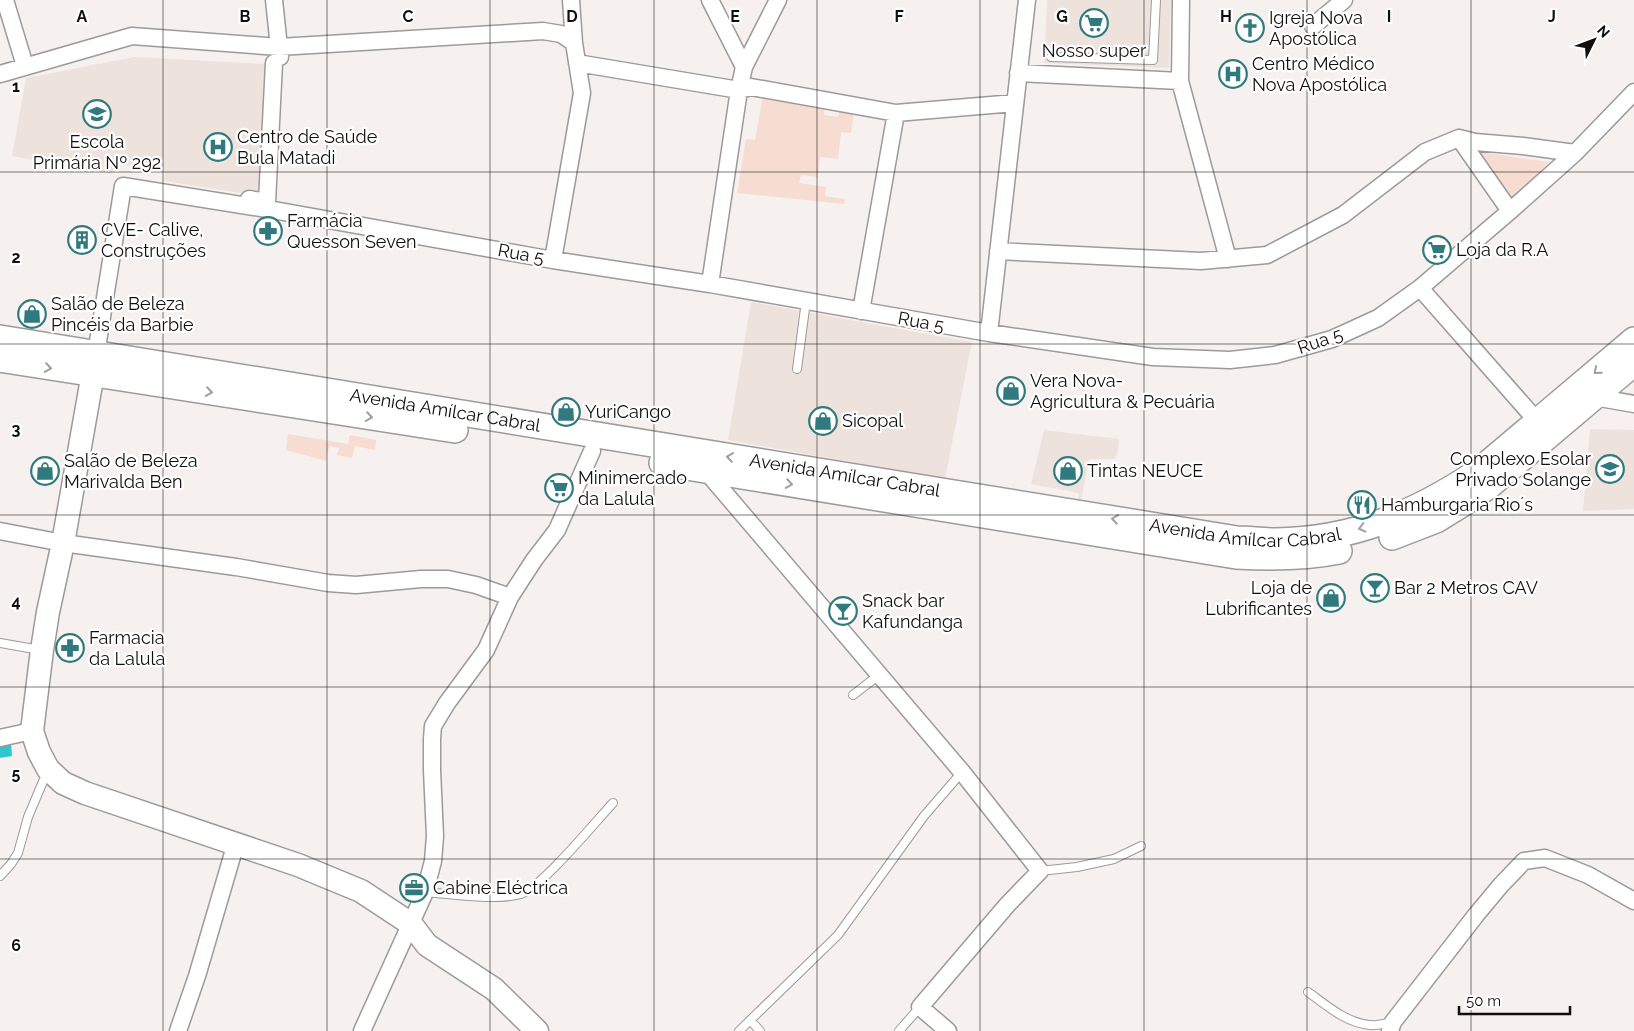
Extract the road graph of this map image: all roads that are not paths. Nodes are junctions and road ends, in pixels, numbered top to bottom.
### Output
1 (5, 0) edge
2 (274, 0) edge
3 (571, 0) edge
4 (710, 0) edge
5 (778, 0) edge
6 (1027, 0) edge
7 (1156, 0) edge
8 (1181, 0) edge
9 (1344, 0) edge
10 (1313, 26) dead end
11 (574, 43) junction
12 (279, 46) junction
13 (1051, 57) dead end
14 (274, 62) dead end
15 (577, 64) junction
16 (25, 66) junction
17 (744, 67) junction
18 (1018, 73) junction
19 (0, 74) edge
20 (1180, 81) junction
21 (738, 90) junction
22 (1634, 92) edge
23 (1014, 103) junction
24 (896, 113) junction
25 (1459, 138) junction
26 (1575, 153) junction
27 (127, 183) junction
28 (273, 210) junction
29 (1510, 211) junction
30 (998, 251) junction
31 (1228, 258) junction
32 (553, 260) junction
33 (710, 284) junction
34 (1420, 288) junction
35 (806, 301) junction
36 (861, 311) junction
37 (989, 333) junction
38 (0, 338) edge
39 (1634, 340) edge
40 (0, 360) edge
41 (1634, 363) edge
42 (95, 364) junction
43 (797, 369) dead end
44 (1594, 397) junction
45 (1634, 404) edge
46 (1537, 421) junction
47 (592, 451) junction
48 (706, 471) junction
49 (0, 531) edge
50 (63, 543) junction
51 (510, 597) junction
52 (0, 643) edge
53 (42, 650) junction
54 (880, 675) junction
55 (853, 695) dead end
56 (32, 731) junction
57 (0, 738) edge
58 (48, 769) junction
59 (962, 772) junction
60 (613, 803) dead end
61 (236, 843) junction
62 (1141, 846) dead end
63 (1040, 871) junction
64 (0, 876) edge
65 (425, 892) junction
66 (1628, 898) edge
67 (411, 924) junction
68 (1308, 992) dead end
69 (920, 1007) junction
70 (751, 1021) junction
71 (1392, 1026) edge
72 (178, 1031) edge
73 (362, 1031) edge
74 (537, 1031) edge
75 (739, 1031) edge
76 (760, 1031) edge
77 (899, 1031) edge
78 (948, 1031) edge

1 - 16 street
2 - 12 street
3 - 11 street
4 - 17 street
5 - 17 street
6 - 18 street
7 - 13 lane
8 - 20 street
9 - 10 street
11 - 12 street
11 - 15 street
12 - 16 street
12 - 28 street
14 - 27 street
15 - 21 street
15 - 32 street
16 - 19 street
17 - 21 street
18 - 20 street
18 - 23 street
20 - 31 street
21 - 24 street
21 - 33 street
22 - 26 street, Rua 5
23 - 24 street
23 - 30 street
24 - 36 street
25 - 26 street
25 - 29 street
25 - 31 street
26 - 29 street, Rua 5
27 - 28 street, Rua 5
27 - 42 street
28 - 32 street, Rua 5
29 - 34 street, Rua 5
30 - 31 street
30 - 37 street
32 - 33 street, Rua 5
33 - 35 street, Rua 5
34 - 37 street, Rua 5
34 - 46 street
35 - 36 street, Rua 5
35 - 43 lane
36 - 37 street, Rua 5
38 - 42 main road, Avenida Amílcar Cabral
39 -> 46 main road, Avenida Amílcar Cabral
40 -> 42 main road, Avenida Amílcar Cabral
41 - 44 main road, Avenida Amílcar Cabral
46 -> 42 main road, Avenida Amílcar Cabral
42 -> 47 main road, Avenida Amílcar Cabral
42 - 50 street
44 - 45 street
48 -> 44 main road, Avenida Amílcar Cabral
47 - 48 main road, Avenida Amílcar Cabral
47 - 51 street
48 - 54 street
49 - 50 street
50 - 51 street
50 - 53 street
51 - 65 street
52 - 53 lane
53 - 56 street
54 - 55 lane
54 - 59 street
56 - 57 street
56 - 58 street
58 - 61 street
58 - 64 lane
59 - 63 street
59 - 70 lane
60 - 65 lane
61 - 67 street
61 - 72 street
62 - 63 lane
63 - 69 street
65 - 67 street
66 - 71 street
67 - 73 street
67 - 74 street
68 - 71 lane
69 - 77 lane
69 - 78 street
70 - 75 lane
70 - 76 lane

